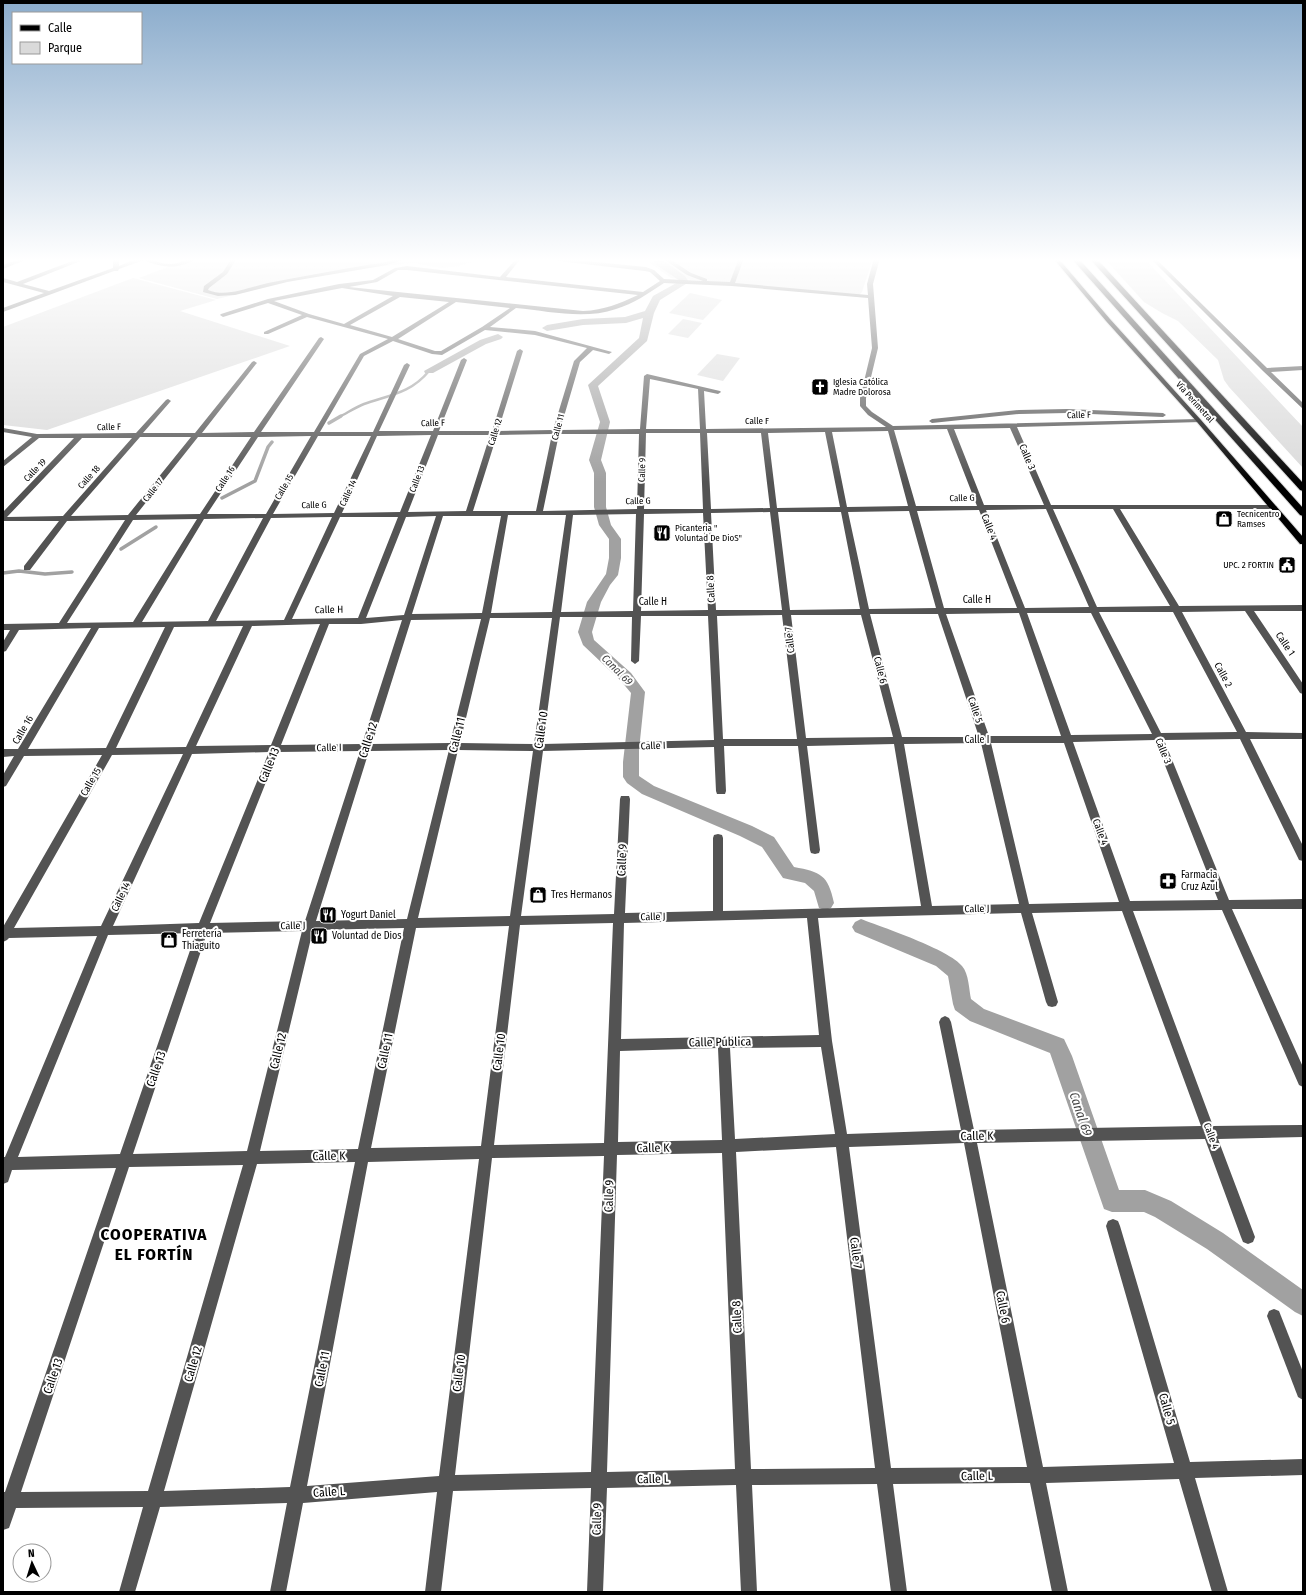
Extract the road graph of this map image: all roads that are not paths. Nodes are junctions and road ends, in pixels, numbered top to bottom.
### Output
1 (371, 332) edge
2 (404, 332) edge
3 (477, 332) edge
4 (529, 332) edge
5 (874, 332) edge
6 (1119, 332) edge
7 (1141, 332) edge
8 (1160, 332) edge
9 (1227, 332) edge
10 (321, 339) dead end
11 (393, 339) junction
12 (591, 348) junction
13 (520, 351) dead end
14 (609, 352) dead end
15 (464, 360) dead end
16 (254, 363) dead end
17 (407, 365) dead end
18 (1303, 368) edge
19 (1265, 370) junction
20 (701, 388) junction
21 (718, 392) dead end
22 (168, 401) dead end
23 (1303, 407) edge
24 (1193, 414) junction
25 (1199, 421) junction
26 (888, 425) junction
27 (1013, 426) junction
28 (950, 427) junction
29 (3, 430) edge
30 (644, 430) junction
31 (703, 430) junction
32 (764, 430) junction
33 (828, 430) junction
34 (556, 431) junction
35 (436, 432) junction
36 (495, 432) junction
37 (376, 433) junction
38 (256, 434) junction
39 (316, 434) junction
40 (196, 435) junction
41 (36, 436) junction
42 (80, 436) junction
43 (139, 436) junction
44 (3, 465) edge
45 (1303, 488) edge
46 (1048, 507) junction
47 (1273, 507) junction
48 (912, 508) junction
49 (982, 508) junction
50 (1116, 508) junction
51 (843, 509) junction
52 (774, 510) junction
53 (640, 511) junction
54 (707, 511) junction
55 (539, 512) junction
56 (570, 512) junction
57 (469, 513) junction
58 (505, 513) junction
59 (1303, 513) edge
60 (404, 514) junction
61 (440, 514) junction
62 (338, 515) junction
63 (202, 516) junction
64 (268, 516) junction
65 (131, 517) junction
66 (3, 518) edge
67 (64, 518) junction
68 (1303, 542) edge
69 (27, 568) dead end
70 (1303, 608) edge
71 (1176, 609) junction
72 (1248, 609) junction
73 (1094, 610) junction
74 (941, 611) junction
75 (1022, 611) junction
76 (786, 612) junction
77 (865, 612) junction
78 (712, 613) junction
79 (637, 614) junction
80 (556, 615) junction
81 (486, 616) junction
82 (407, 618) junction
83 (326, 621) junction
84 (361, 621) junction
85 (249, 622) junction
86 (287, 622) junction
87 (211, 623) junction
88 (136, 624) junction
89 (171, 624) junction
90 (62, 625) junction
91 (97, 625) junction
92 (3, 626) edge
93 (17, 626) junction
94 (3, 649) edge
95 (635, 661) dead end
96 (1303, 691) edge
97 (1244, 735) junction
98 (1303, 736) edge
99 (1158, 737) junction
100 (1067, 739) junction
101 (898, 740) junction
102 (985, 740) junction
103 (719, 742) junction
104 (802, 742) junction
105 (454, 746) junction
106 (366, 747) junction
107 (538, 748) junction
108 (275, 749) junction
109 (190, 750) junction
110 (109, 752) junction
111 (3, 753) edge
112 (22, 753) junction
113 (3, 783) edge
114 (721, 791) dead end
115 (625, 799) dead end
116 (718, 838) dead end
117 (814, 850) dead end
118 (1303, 856) edge
119 (1303, 904) edge
120 (1225, 905) junction
121 (1126, 906) junction
122 (1025, 908) junction
123 (927, 910) junction
124 (812, 914) junction
125 (718, 916) junction
126 (619, 918) junction
127 (515, 920) junction
128 (411, 923) junction
129 (309, 926) junction
130 (203, 928) junction
131 (105, 930) junction
132 (4, 934) edge
133 (1052, 1002) dead end
134 (945, 1022) dead end
135 (826, 1041) junction
136 (724, 1042) junction
137 (614, 1045) junction
138 (1303, 1081) edge
139 (1303, 1131) edge
140 (1209, 1133) junction
141 (969, 1136) junction
142 (842, 1140) junction
143 (729, 1146) junction
144 (611, 1149) junction
145 (486, 1152) junction
146 (364, 1155) junction
147 (252, 1158) junction
148 (125, 1161) junction
149 (6, 1164) edge
150 (3, 1177) edge
151 (1113, 1226) dead end
152 (1248, 1237) dead end
153 (1274, 1316) dead end
154 (1303, 1392) edge
155 (1303, 1467) edge
156 (1184, 1470) junction
157 (1037, 1475) junction
158 (744, 1477) junction
159 (884, 1477) junction
160 (599, 1480) junction
161 (446, 1484) junction
162 (297, 1495) junction
163 (7, 1500) edge
164 (154, 1500) junction
165 (3, 1522) edge
166 (127, 1592) edge
167 (278, 1592) edge
168 (433, 1592) edge
169 (595, 1592) edge
170 (749, 1592) edge
171 (899, 1592) edge
172 (1060, 1592) edge
173 (1220, 1592) edge

1 - 11 street
2 - 11 street
3 - 11 street
4 - 12 street
5 - 26 street
6 - 24 main road, Vía Perimetral
7 - 59 highway, Vía Perimetral
8 - 45 highway
9 - 19 street
10 - 38 street, Calle 16
11 - 39 street, Calle 15
12 - 14 street
12 - 34 street, Calle 11
13 - 36 street, Calle 12
15 - 35 street, Calle 13
16 - 40 street, Calle 17
17 - 37 street, Calle 14
18 - 19 street
19 - 23 street
20 - 21 street, Calle 9
20 - 30 street, Calle 9
20 - 31 street, Calle 8
22 - 43 street, Calle 18
24 - 25 main road, Vía Perimetral
24 - 26 street, Calle F
25 - 27 street, Calle F
25 - 47 main road, Vía Perimetral
26 - 28 street, Calle F
26 - 33 street, Calle F
26 - 48 street, Calle 5
27 - 28 street, Calle F
27 - 46 street, Calle 3
28 - 49 street, Calle 4
29 - 41 street, Calle F
30 - 31 street, Calle F
30 - 34 street, Calle F
30 - 53 street, Calle 9
31 - 32 street, Calle F
31 - 54 street, Calle 8
32 - 33 street, Calle F
32 - 52 street, Calle 7
33 - 51 street, Calle 6
34 - 36 street, Calle F
34 - 55 street, Calle 11
35 - 36 street, Calle F
35 - 37 street, Calle F
35 - 60 street, Calle 13
36 - 57 street, Calle 12
37 - 39 street, Calle F
37 - 62 street, Calle 14
38 - 39 street, Calle F
38 - 40 street, Calle F
38 - 63 street, Calle 16
39 - 64 street, Calle 15
40 - 43 street, Calle F
40 - 65 street, Calle 17
41 - 42 street, Calle F
41 - 44 street
42 - 43 street, Calle F
42 - 66 street, Calle 19
43 - 67 street, Calle 18
46 - 49 street, Calle G
46 - 50 street, Calle G
46 - 73 street, Calle 3
47 - 50 street, Calle G
47 - 68 main road, Vía Perimetral
48 - 49 street, Calle G
48 - 51 street, Calle G
48 - 74 street, Calle 5
49 - 75 street, Calle 4
50 - 71 street, Calle 2
51 - 52 street, Calle G
51 - 77 street, Calle 6
52 - 54 street, Calle G
52 - 76 street, Calle 7
53 - 54 street, Calle G
53 - 56 street, Calle G
53 - 79 street, Calle 9
54 - 78 street, Calle 8
55 - 56 street, Calle G
55 - 58 street, Calle G
56 - 80 street, Calle 10
57 - 58 street, Calle G
57 - 61 street, Calle G
58 - 81 street, Calle 11
60 - 61 street, Calle G
60 - 62 street, Calle G
60 - 84 street, Calle 13
61 - 82 street, Calle 12
62 - 64 street, Calle G
62 - 86 street, Calle 14
63 - 64 street, Calle G
63 - 65 street, Calle G
63 - 88 street, Calle 16
64 - 87 street, Calle 15
65 - 67 street, Calle G
65 - 90 street, Calle 17
66 - 67 street, Calle G
67 - 69 street, Calle 18
70 - 72 street, Calle H
71 - 72 street, Calle H
71 - 73 street, Calle H
71 - 97 street, Calle 2
72 - 96 street, Calle 1
73 - 75 street, Calle H
73 - 99 street, Calle 3
74 - 75 street, Calle H
74 - 77 street, Calle H
74 - 102 street, Calle 5
75 - 100 street, Calle 4
76 - 77 street, Calle H
76 - 78 street, Calle H
76 - 104 street, Calle 7
77 - 101 street, Calle 6
78 - 79 street, Calle H
78 - 103 street, Calle 8
79 - 80 street, Calle H
79 - 95 street, Calle 9
80 - 81 street, Calle H
80 - 107 street, Calle 10
81 - 82 street, Calle H
81 - 105 street, Calle 11
82 - 84 street, Calle H
82 - 106 street, Calle 12
83 - 84 street, Calle H
83 - 86 street, Calle H
83 - 108 street, Calle 13
85 - 86 street, Calle H
85 - 87 street, Calle H
85 - 109 street, Calle 14
87 - 89 street, Calle H
88 - 89 street, Calle H
88 - 91 street, Calle H
89 - 110 street, Calle 15
90 - 91 street, Calle H
90 - 93 street, Calle H
91 - 112 street, Calle 16
92 - 93 street, Calle H
93 - 94 street
97 - 98 street, Calle I
97 - 99 street, Calle I
97 - 118 street, Calle 2
99 - 100 street, Calle I
99 - 120 street, Calle 3
100 - 102 street, Calle I
100 - 121 street, Calle 4
101 - 102 street, Calle I
101 - 104 street, Calle I
101 - 123 street, Calle 6
102 - 122 street, Calle 5
103 - 104 street, Calle I
103 - 107 street, Calle I
103 - 114 street, Calle 8
104 - 117 street, Calle 7
105 - 106 street, Calle I
105 - 107 street, Calle I
105 - 128 street, Calle 11
106 - 108 street, Calle I
106 - 129 street, Calle 12
107 - 127 street, Calle 10
108 - 109 street, Calle I
108 - 130 street, Calle 13
109 - 110 street, Calle I
109 - 131 street, Calle 14
110 - 112 street, Calle I
110 - 132 street, Calle 15
111 - 112 street, Calle I
112 - 113 street, Calle 16
115 - 126 street, Calle 9
116 - 125 street
119 - 120 street, Calle J
120 - 121 street, Calle J
120 - 138 street, Calle 3
121 - 122 street, Calle J
121 - 140 street, Calle 4
122 - 123 street, Calle J
122 - 133 street, Calle 5
123 - 124 street, Calle J
124 - 125 street, Calle J
124 - 135 street, Calle 7
125 - 126 street, Calle J
126 - 127 street, Calle J
126 - 137 street, Calle 9
127 - 128 street, Calle J
127 - 145 street, Calle 10
128 - 129 street, Calle J
128 - 146 street, Calle 11
129 - 130 street, Calle J
129 - 147 street, Calle 12
130 - 131 street, Calle J
130 - 148 street, Calle 13
131 - 132 street, Calle J
131 - 149 street, Calle 14
134 - 141 street, Calle 6
135 - 136 street, Calle Pública
135 - 142 street, Calle 7
136 - 137 street, Calle Pública
136 - 143 street, Calle 8
137 - 144 street, Calle 9
139 - 140 street, Calle K
140 - 141 street, Calle K
140 - 152 street, Calle 4
141 - 142 street, Calle K
141 - 157 street, Calle 6
142 - 143 street, Calle K
142 - 159 street, Calle 7
143 - 144 street, Calle K
143 - 158 street, Calle 8
144 - 145 street, Calle K
144 - 160 street, Calle 9
145 - 146 street, Calle K
145 - 161 street, Calle 10
146 - 147 street, Calle K
146 - 162 street, Calle 11
147 - 148 street, Calle K
147 - 164 street, Calle 12
148 - 149 street, Calle K
148 - 163 street, Calle 13
149 - 150 street, Calle 14
151 - 156 street, Calle 5
153 - 154 street
155 - 156 street, Calle L
156 - 157 street, Calle L
156 - 173 street, Calle 5
157 - 159 street, Calle L
157 - 172 street, Calle 6
158 - 159 street, Calle L
158 - 160 street, Calle L
158 - 170 street, Calle 8
159 - 171 street, Calle 7
160 - 161 street, Calle L
160 - 169 street, Calle 9
161 - 162 street, Calle L
161 - 168 street, Calle 10
162 - 164 street, Calle L
162 - 167 street, Calle 11
163 - 164 street, Calle L
163 - 165 street, Calle 13
164 - 166 street, Calle 12

